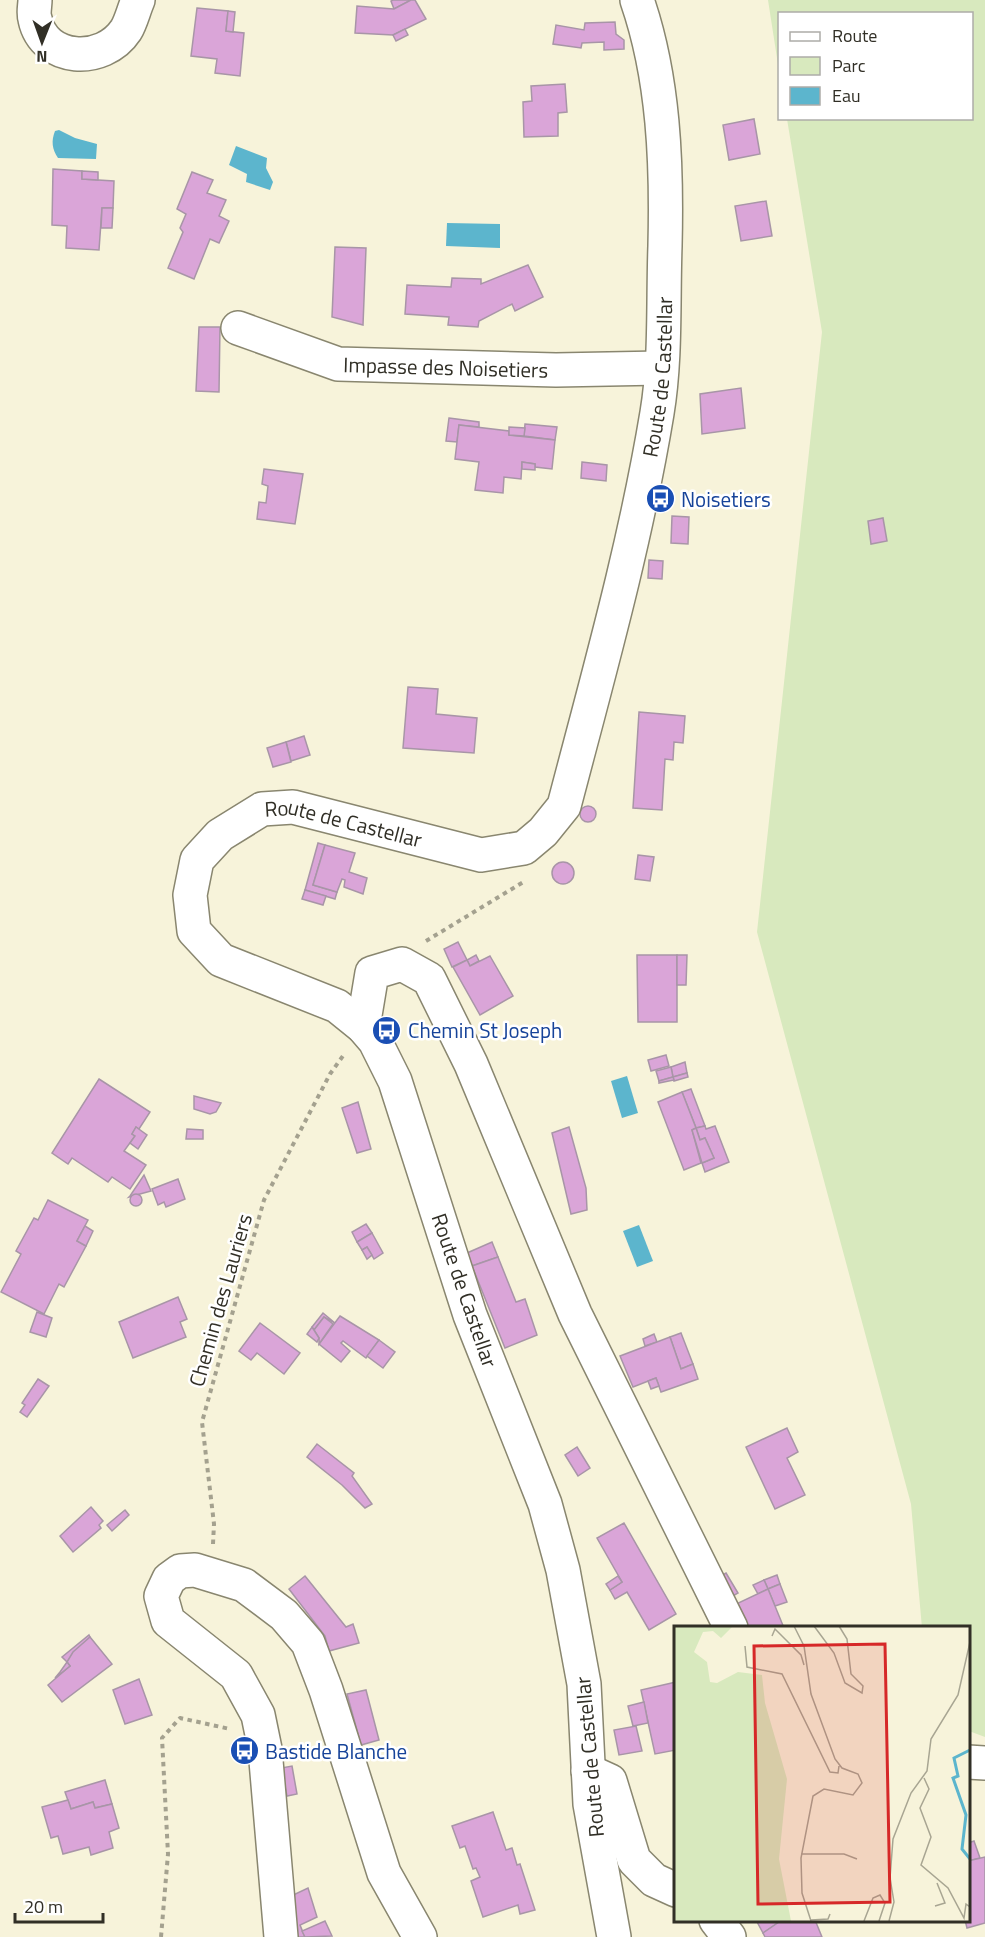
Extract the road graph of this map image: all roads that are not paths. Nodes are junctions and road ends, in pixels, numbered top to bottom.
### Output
1 (35, 0) edge
2 (138, 0) edge
3 (637, 0) edge
4 (238, 328) dead end
5 (661, 368) junction
6 (363, 1027) junction
7 (730, 1626) edge
8 (970, 1762) edge
9 (985, 1763) edge
10 (588, 1771) junction
11 (674, 1889) edge
12 (718, 1922) edge
13 (281, 1937) edge
14 (420, 1937) edge
15 (614, 1937) edge
16 (729, 1937) edge

1 - 2 street
3 - 5 street, Route de Castellar
4 - 5 street, Impasse des Noisetiers
5 - 6 street, Route de Castellar
6 - 7 street
6 - 10 street, Route de Castellar
8 - 9 street
10 - 11 street
10 - 15 street, Route de Castellar
12 - 16 street
13 - 14 street

